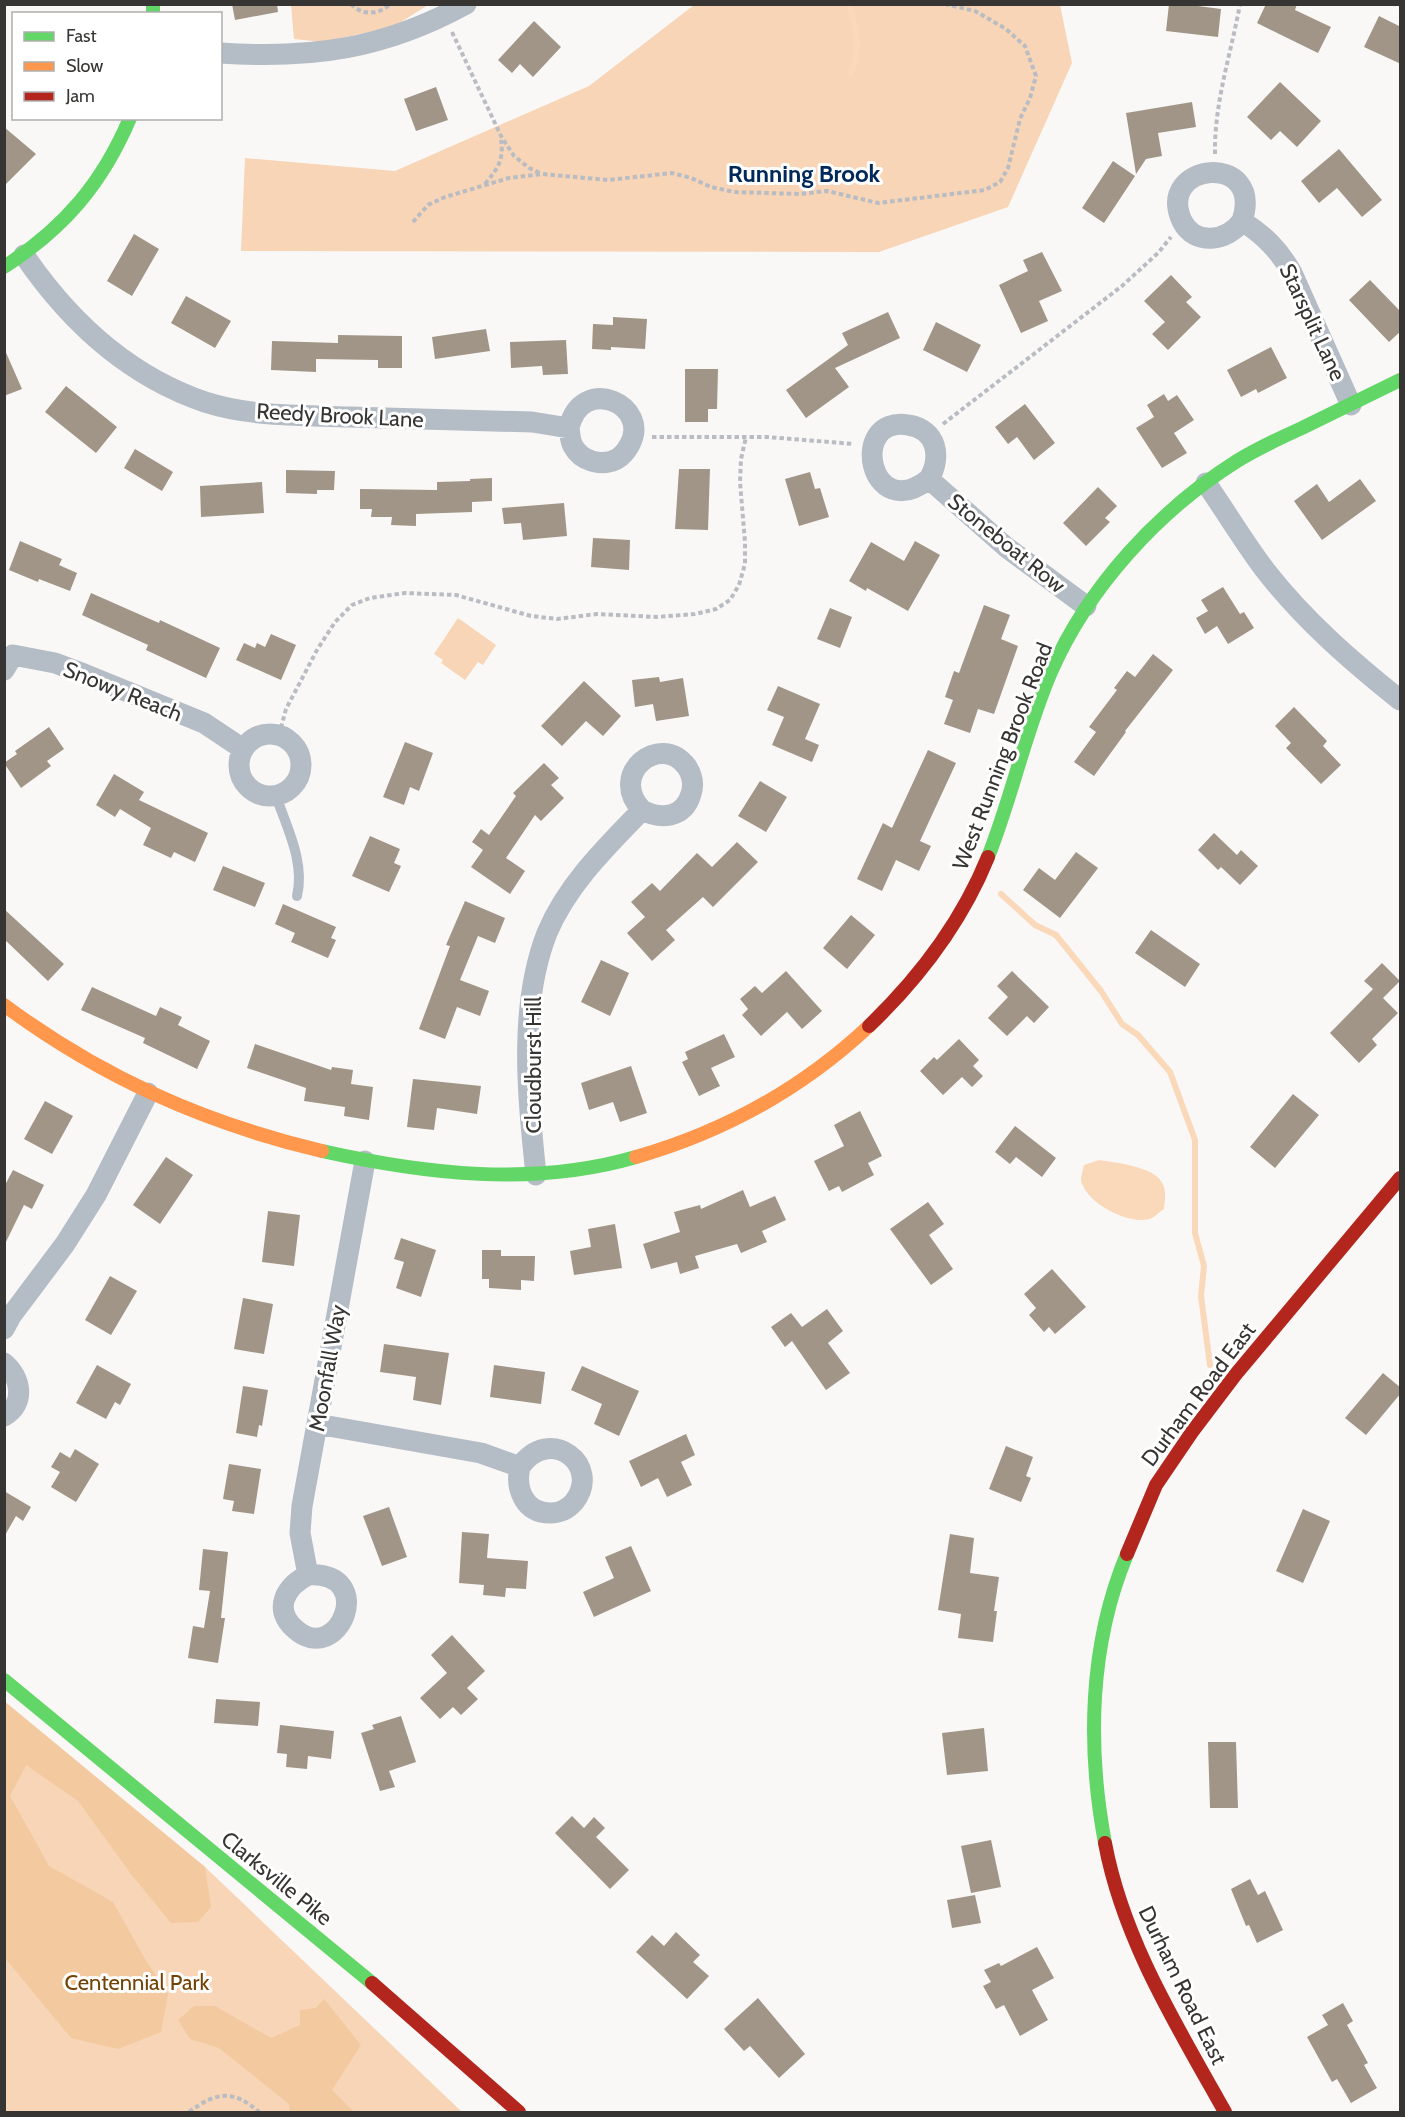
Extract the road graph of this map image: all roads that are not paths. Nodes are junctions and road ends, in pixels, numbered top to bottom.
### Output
1 (466, 4) edge
2 (222, 53) edge
3 (129, 120) edge
4 (1242, 221) junction
5 (24, 255) junction
6 (4, 267) edge
7 (1401, 380) edge
8 (1351, 405) junction
9 (569, 428) junction
10 (929, 479) junction
11 (1206, 483) junction
12 (1086, 606) junction
13 (4, 670) edge
14 (1401, 700) edge
15 (243, 748) junction
16 (276, 796) junction
17 (642, 810) dead end
18 (297, 896) dead end
19 (4, 1005) edge
20 (148, 1093) junction
21 (365, 1161) junction
22 (536, 1175) junction
23 (1401, 1178) edge
24 (4, 1329) edge
25 (4, 1363) edge
26 (4, 1416) edge
27 (317, 1424) junction
28 (520, 1467) dead end
29 (308, 1575) dead end
30 (4, 1680) edge
31 (519, 2112) edge
32 (1225, 2112) edge

1 - 2 street
3 - 5 street
4 - 4 street
4 - 8 street, Starsplit Lane
5 - 6 street
5 - 9 street, Reedy Brook Lane
7 - 8 street, West Running Brook Road
8 - 11 street, West Running Brook Road
9 - 9 street
10 - 10 street, Stoneboat Row
10 - 12 street, Stoneboat Row
11 - 12 street, West Running Brook Road
11 - 14 street
12 - 22 street, West Running Brook Road
13 - 15 street, Snowy Reach
15 - 16 street
15 - 16 street
16 - 18 lane
17 - 22 street, Cloudburst Hill
19 - 20 street, West Running Brook Road
20 - 21 street, West Running Brook Road
20 - 24 street
21 - 22 street, West Running Brook Road
21 - 27 street, Moonfall Way
23 - 32 street, Durham Road East
25 - 26 street
27 - 28 street
27 - 29 street, Moonfall Way
30 - 31 street, Clarksville Pike

